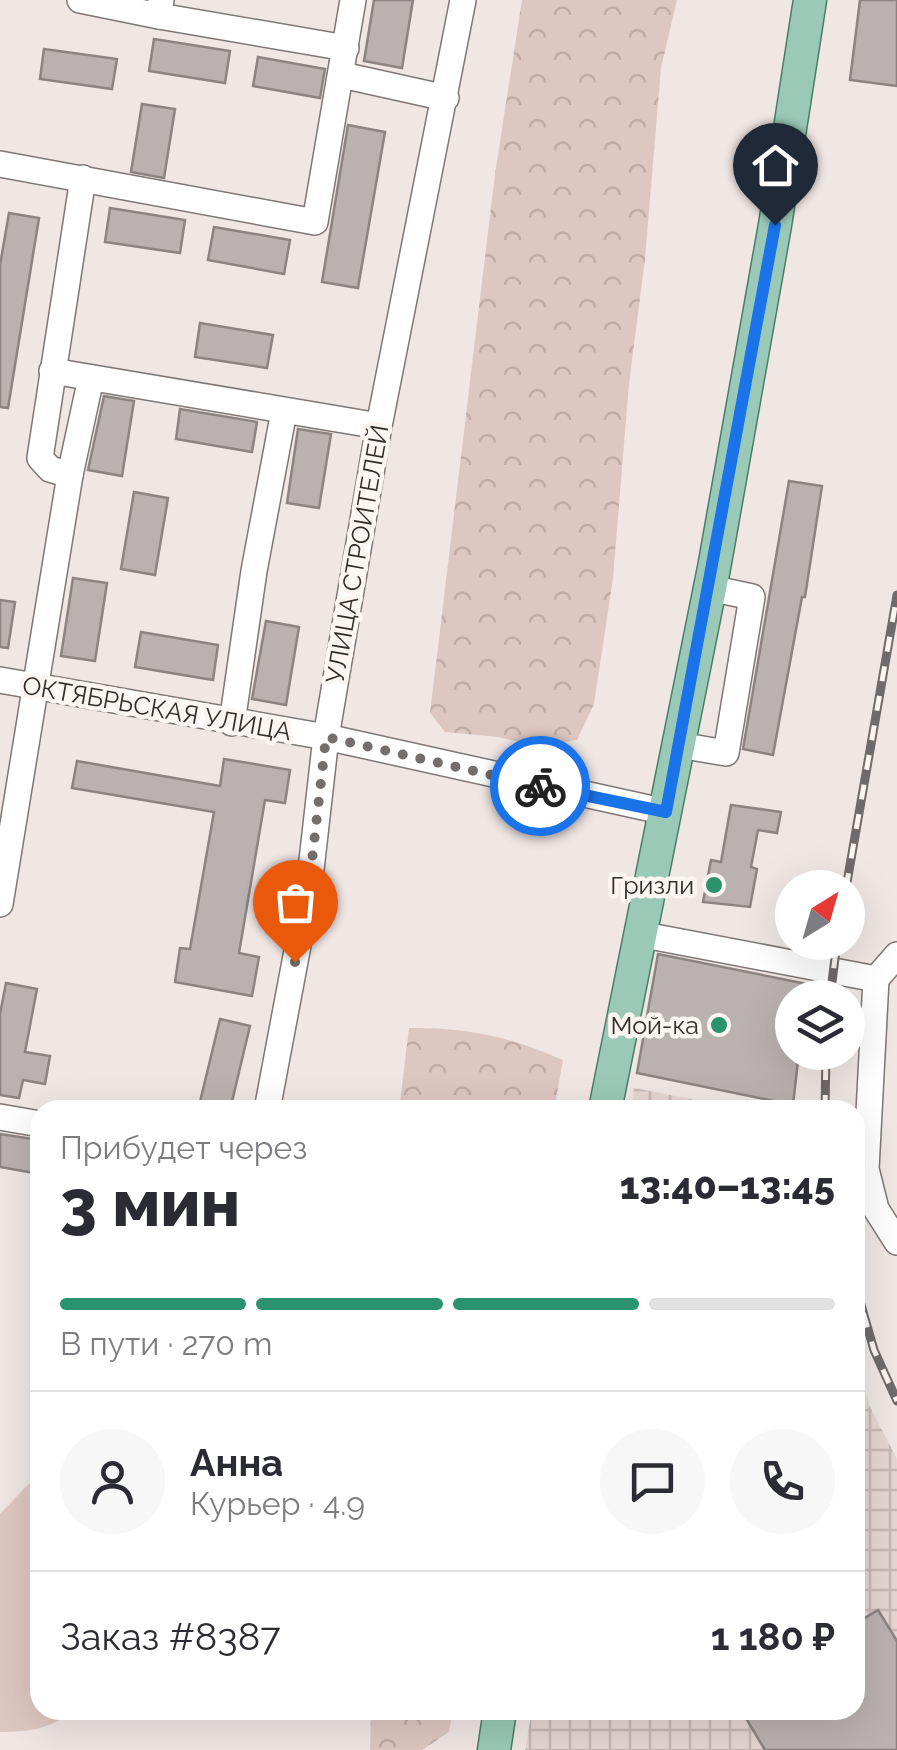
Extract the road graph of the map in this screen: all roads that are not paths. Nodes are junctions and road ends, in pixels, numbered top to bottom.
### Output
1 (80, 0) edge
2 (353, 0) edge
3 (462, 0) edge
4 (810, 0) edge
5 (160, 8) edge
6 (346, 48) junction
7 (342, 75) junction
8 (446, 98) junction
9 (0, 164) edge
10 (83, 178) junction
11 (52, 371) junction
12 (91, 378) junction
13 (284, 411) junction
14 (379, 426) junction
15 (70, 474) junction
16 (710, 588) junction
17 (0, 680) edge
18 (34, 686) junction
19 (232, 723) junction
20 (326, 737) junction
21 (680, 745) junction
22 (666, 812) junction
23 (0, 904) edge
24 (639, 934) junction
25 (897, 954) edge
26 (887, 981) edge
27 (269, 1100) edge
28 (607, 1100) edge
29 (0, 1117) edge
30 (30, 1122) edge
31 (897, 1242) edge
32 (498, 1720) edge
33 (494, 1750) edge

1 - 5 street
2 - 6 street
3 - 8 street, УЛИЦА СТРОИТЕЛЕЙ
4 - 16 main road
5 - 6 street
6 - 7 street
7 - 8 street
7 - 10 street
8 - 14 street, УЛИЦА СТРОИТЕЛЕЙ
9 - 10 street
10 - 11 street
11 - 12 street
11 - 15 street
12 - 13 street
12 - 15 street
13 - 14 street
13 - 19 street
14 - 20 street, УЛИЦА СТРОИТЕЛЕЙ
15 - 18 street
16 - 21 main road
16 - 21 street
17 - 18 street, ОКТЯБРЬСКАЯ УЛИЦА
18 - 19 street, ОКТЯБРЬСКАЯ УЛИЦА
18 - 23 street
19 - 20 street, ОКТЯБРЬСКАЯ УЛИЦА
20 - 22 street, ОКТЯБРЬСКАЯ УЛИЦА
20 - 27 street, УЛИЦА СТРОИТЕЛЕЙ
21 - 22 main road
22 - 24 main road
24 - 26 street
24 - 28 main road
25 - 26 street
26 - 31 street
29 - 30 street
32 - 33 main road

